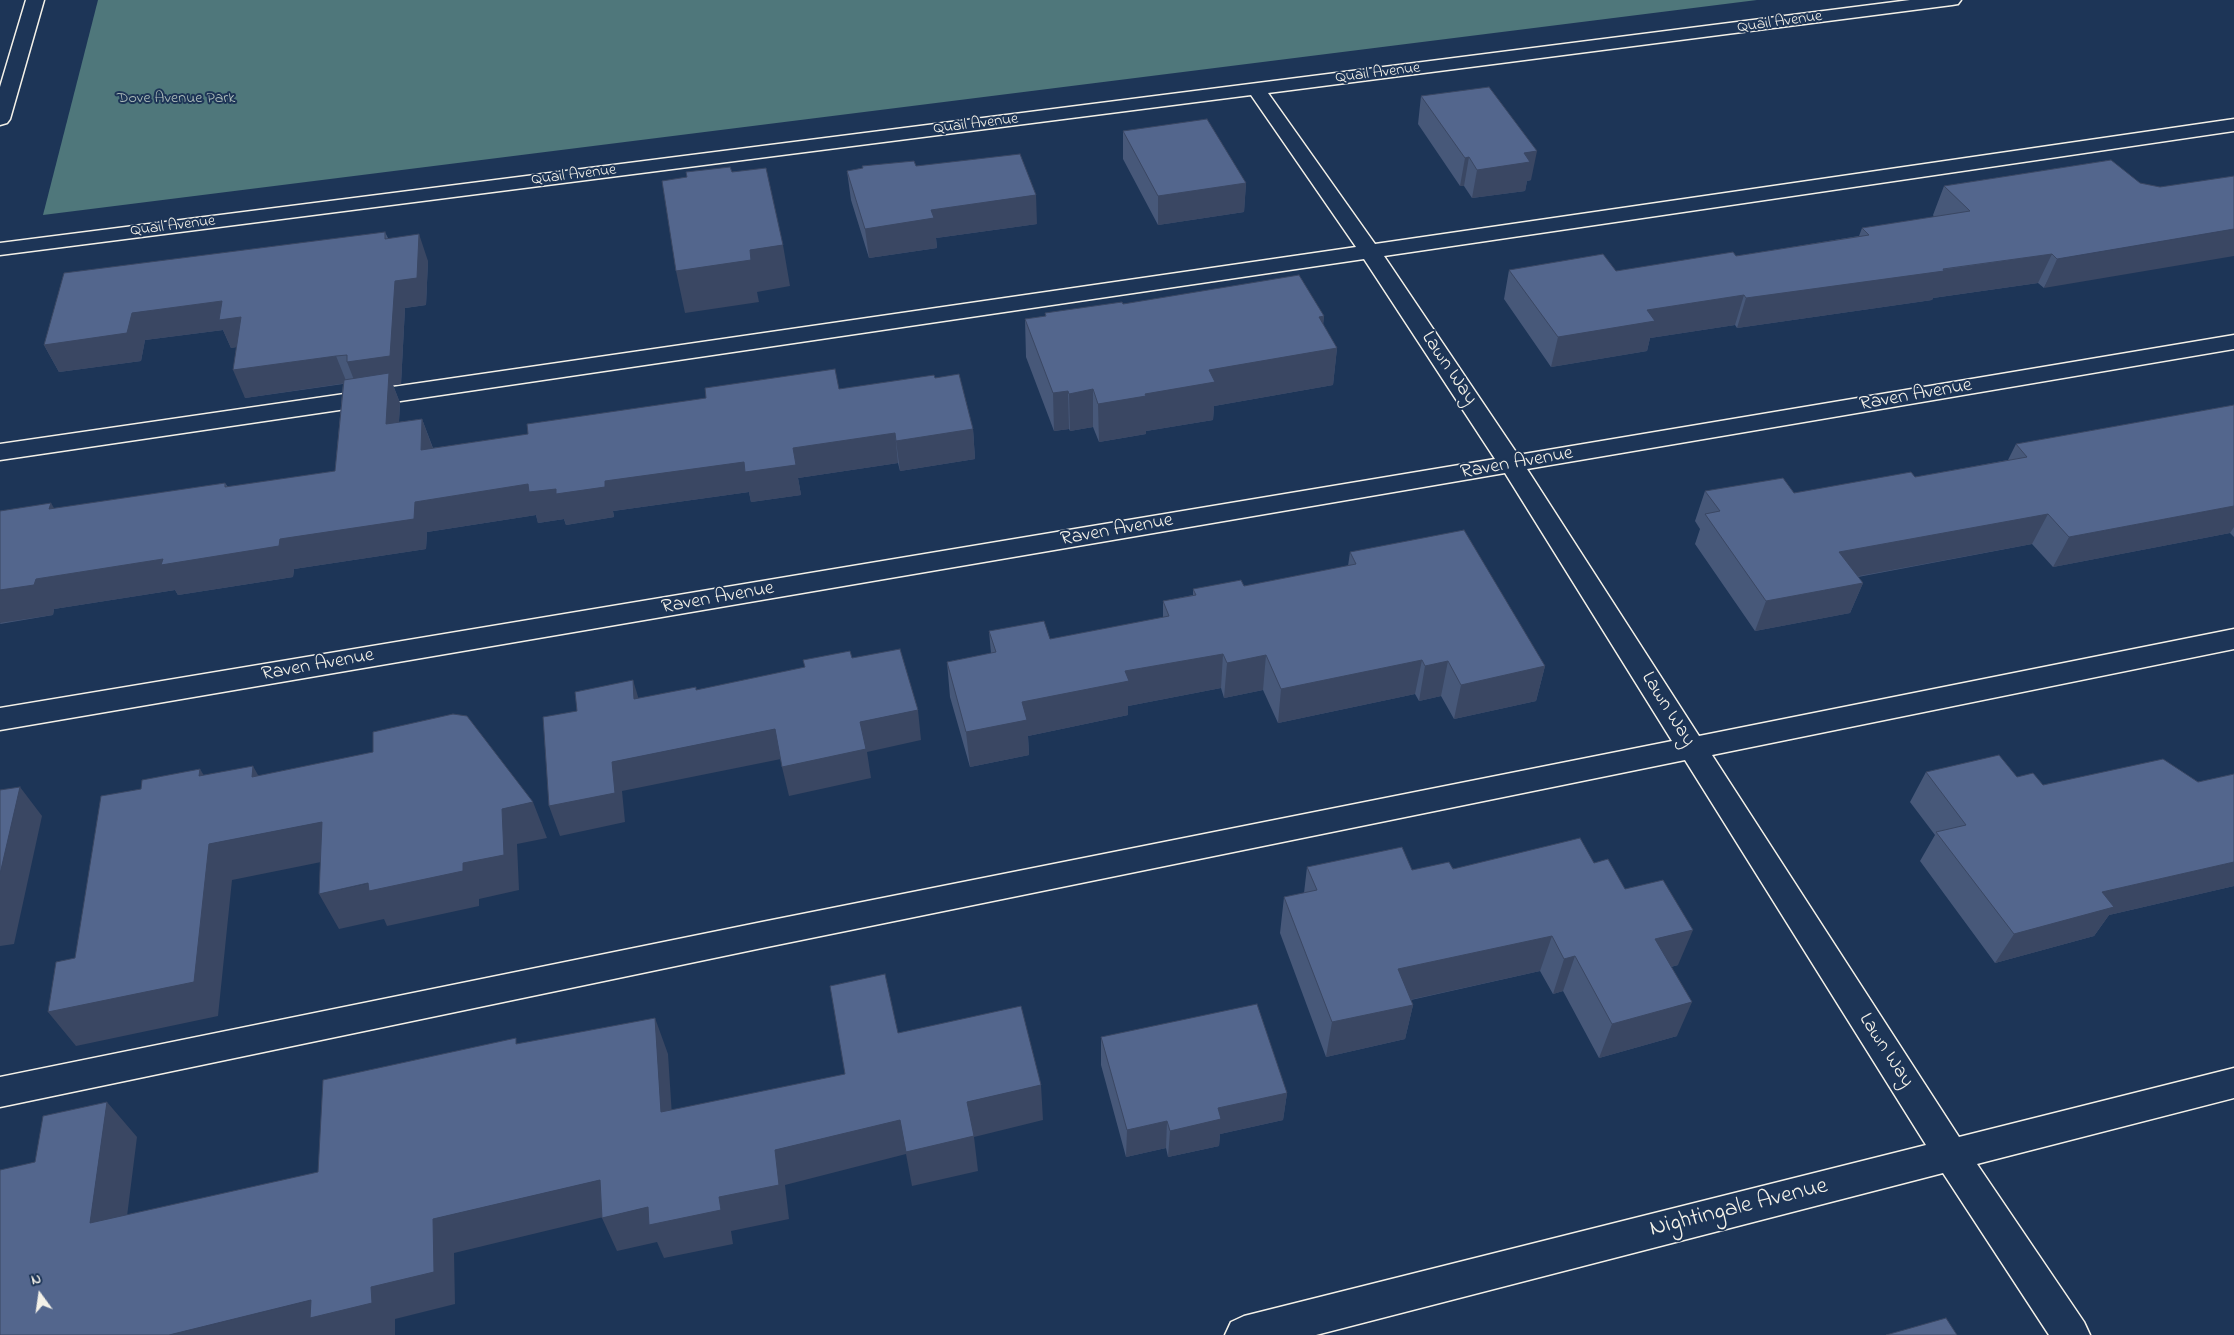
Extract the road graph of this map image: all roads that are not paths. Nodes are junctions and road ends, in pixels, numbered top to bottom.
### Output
1 (35, 0) edge
2 (1952, 0) edge
3 (1256, 89) junction
4 (0, 118) edge
5 (2234, 125) edge
6 (0, 249) edge
7 (1371, 253) junction
8 (2234, 342) edge
9 (0, 452) edge
10 (1512, 465) junction
11 (2234, 640) edge
12 (0, 719) edge
13 (1692, 748) junction
14 (2234, 1084) edge
15 (0, 1092) edge
16 (1951, 1155) junction
17 (1244, 1335) edge
18 (2071, 1335) edge

1 - 4 street
2 - 3 street, Quail Avenue
3 - 6 street, Quail Avenue
3 - 7 street, Lawn Way
5 - 7 street
7 - 9 street
7 - 10 street, Lawn Way
8 - 10 street, Raven Avenue
10 - 12 street, Raven Avenue
10 - 13 street, Lawn Way
11 - 13 street
13 - 15 street
13 - 16 street, Lawn Way
14 - 16 street, Nightingale Avenue
16 - 17 street, Nightingale Avenue
16 - 18 street, Lawn Way

